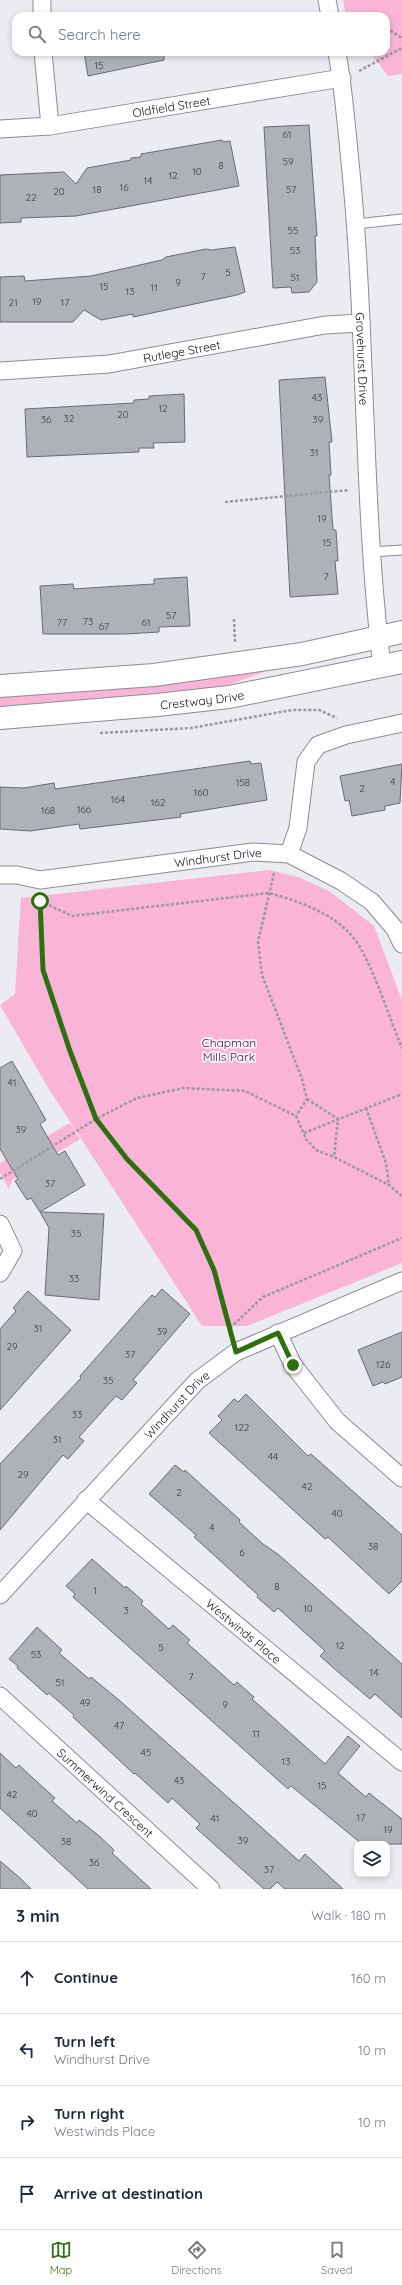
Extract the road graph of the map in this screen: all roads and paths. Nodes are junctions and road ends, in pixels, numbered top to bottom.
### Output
1 (42, 0) edge
2 (327, 0) edge
3 (42, 12) edge
4 (329, 12) edge
5 (390, 30) edge
6 (402, 38) edge
7 (402, 48) edge
8 (390, 55) edge
9 (42, 56) edge
10 (338, 56) edge
11 (389, 56) edge
12 (342, 78) junction
13 (50, 126) junction
14 (0, 129) edge
15 (402, 219) edge
16 (356, 224) junction
17 (361, 323) junction
18 (0, 371) edge
19 (368, 488) junction
20 (226, 502) dead end
21 (402, 550) edge
22 (370, 552) junction
23 (234, 619) dead end
24 (402, 632) edge
25 (378, 638) junction
26 (235, 642) dead end
27 (392, 664) edge
28 (0, 686) edge
29 (0, 718) edge
30 (402, 723) edge
31 (282, 853) junction
32 (0, 875) edge
33 (40, 880) junction
34 (269, 893) junction
35 (40, 901) junction
36 (402, 944) edge
37 (402, 1048) edge
38 (402, 1094) edge
39 (307, 1099) junction
40 (366, 1108) junction
41 (296, 1116) junction
42 (96, 1119) junction
43 (338, 1119) junction
44 (304, 1133) junction
45 (334, 1157) junction
46 (0, 1179) edge
47 (389, 1185) junction
48 (402, 1196) edge
49 (0, 1224) edge
50 (402, 1238) edge
51 (0, 1273) edge
52 (402, 1280) edge
53 (230, 1329) junction
54 (278, 1333) junction
55 (236, 1352) junction
56 (402, 1478) edge
57 (86, 1500) junction
58 (0, 1595) edge
59 (0, 1696) edge
60 (402, 1762) edge
61 (210, 1889) edge

1 - 3 street
2 - 4 street
5 - 6 path
7 - 8 path
9 - 13 street
10 - 12 street, Grovehurst Drive
11 - 12 path
12 - 13 street, Oldfield Street
12 - 16 street, Grovehurst Drive
13 - 14 street, Oldfield Street
15 - 16 lane
16 - 17 street, Grovehurst Drive
17 - 18 street, Rutlege Street
17 - 19 street, Grovehurst Drive
19 - 20 path
19 - 22 street, Grovehurst Drive
21 - 22 lane
22 - 25 street, Grovehurst Drive
23 - 26 path
24 - 25 street
25 - 27 street, Grovehurst Drive
25 - 28 street
27 - 29 street, Crestway Drive
30 - 31 street
31 - 33 street, Windhurst Drive
31 - 34 path
31 - 36 street, Windhurst Drive
32 - 33 street, Windhurst Drive
33 - 35 path
34 - 35 path
34 - 37 path
34 - 39 path
35 - 42 path
38 - 40 path
39 - 41 path
39 - 43 path
40 - 43 path
40 - 47 path
41 - 42 path
41 - 44 path
42 - 46 path
42 - 53 path
43 - 44 path
43 - 45 path
44 - 45 path
45 - 47 path
47 - 48 path
49 - 51 street
50 - 53 path
52 - 54 street, Windhurst Drive
53 - 55 path
54 - 55 street, Windhurst Drive
54 - 56 street
55 - 57 street, Windhurst Drive
57 - 58 street, Windhurst Drive
57 - 60 street, Westwinds Place
59 - 61 street, Summerwind Crescent

